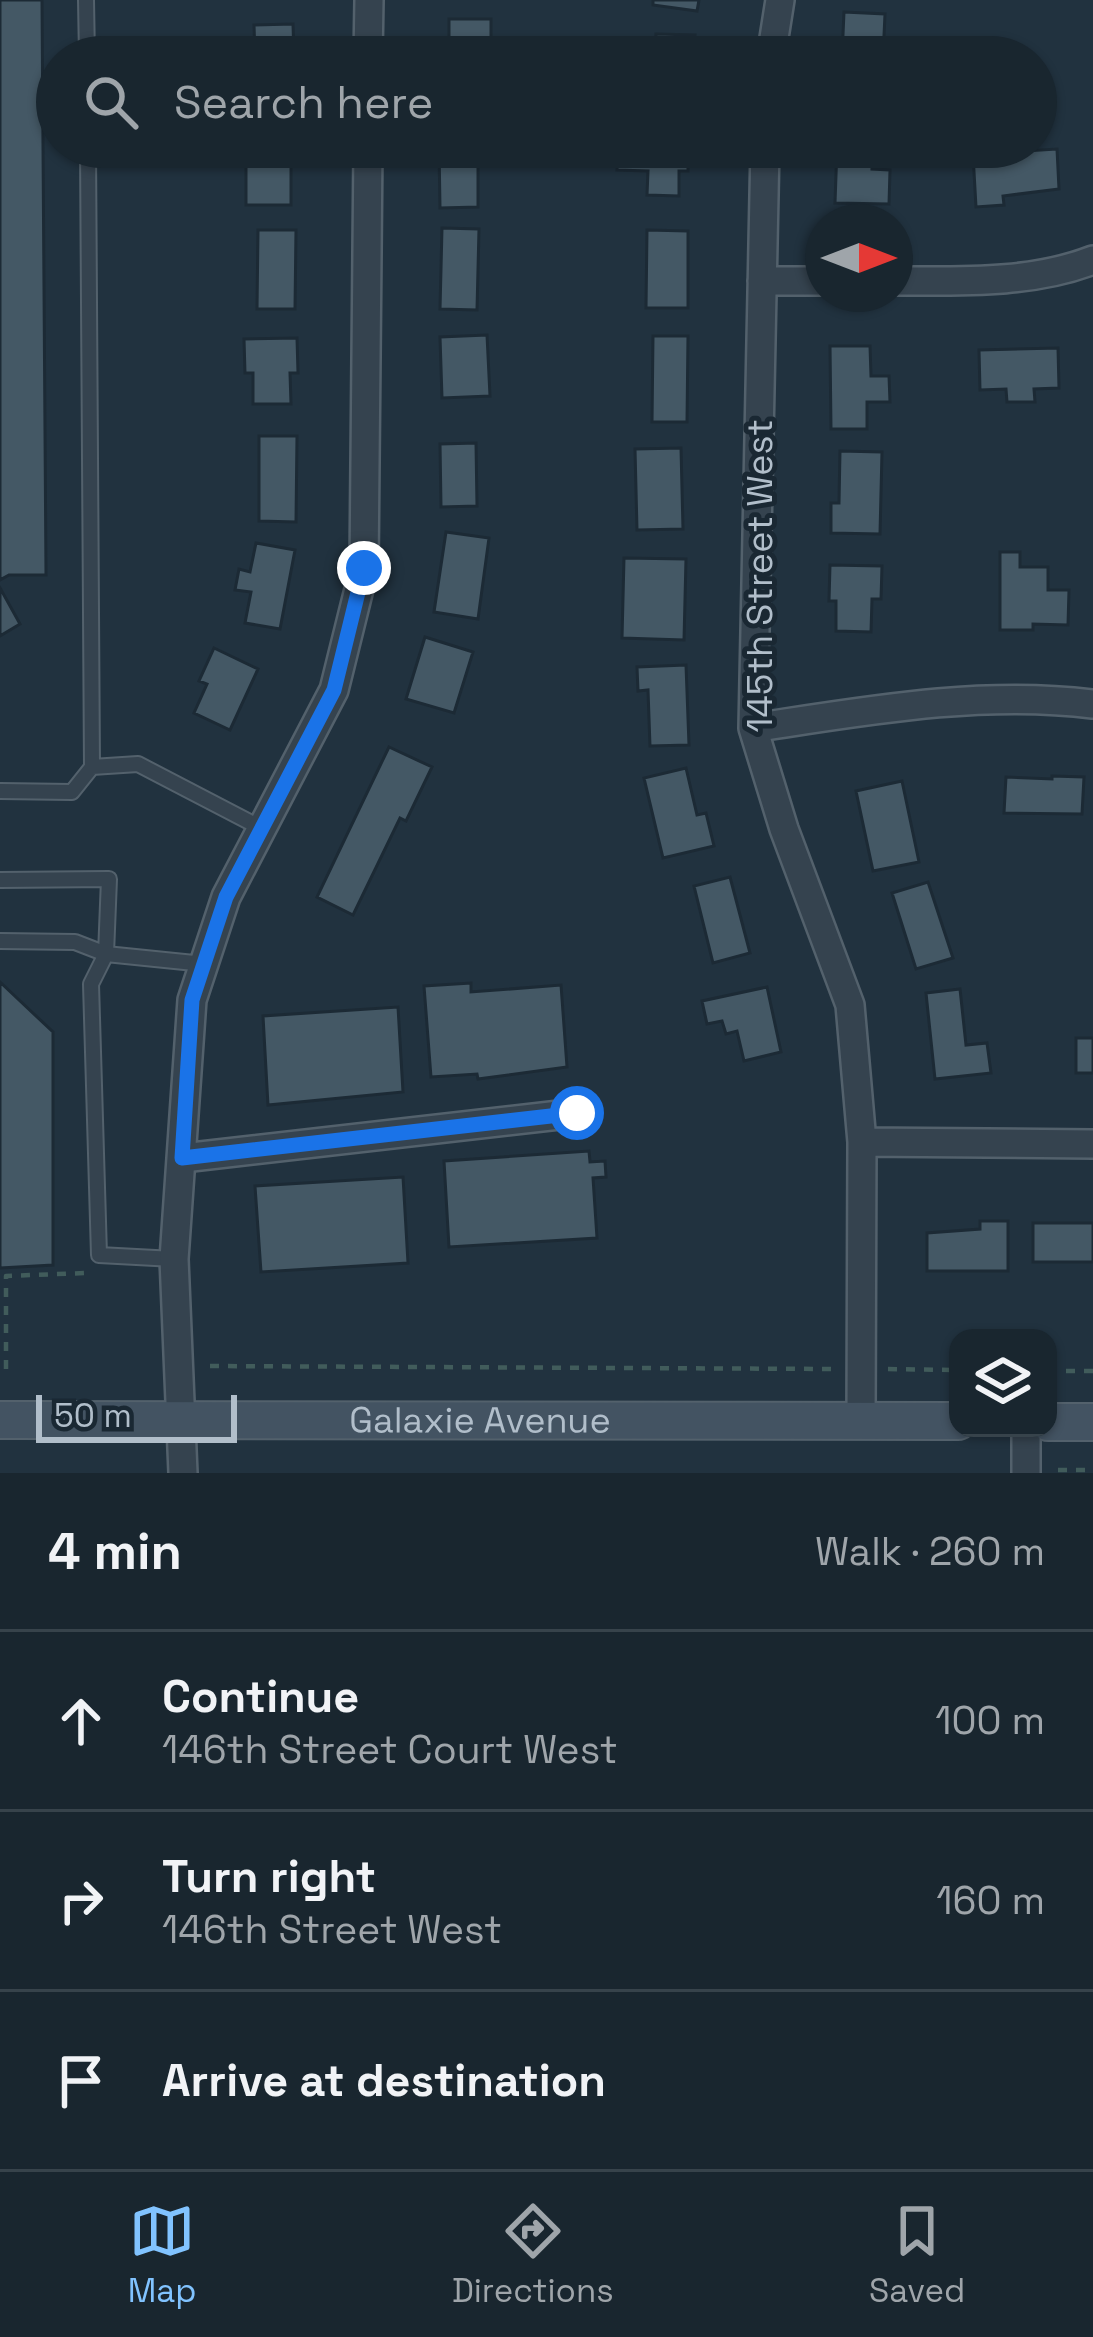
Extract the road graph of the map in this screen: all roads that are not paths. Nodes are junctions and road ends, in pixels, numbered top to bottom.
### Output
1 (86, 0) edge
2 (369, 0) edge
3 (781, 0) edge
4 (87, 36) edge
5 (368, 36) edge
6 (775, 36) edge
7 (88, 168) edge
8 (368, 168) edge
9 (765, 168) edge
10 (1093, 260) edge
11 (762, 280) junction
12 (805, 280) edge
13 (913, 281) edge
14 (1093, 704) edge
15 (753, 728) junction
16 (92, 767) junction
17 (0, 791) edge
18 (262, 829) junction
19 (0, 880) edge
20 (0, 941) edge
21 (106, 954) junction
22 (204, 964) junction
23 (577, 1113) dead end
24 (862, 1142) junction
25 (1093, 1144) edge
26 (182, 1158) junction
27 (174, 1259) junction
28 (0, 1420) edge
29 (183, 1420) junction
30 (861, 1421) junction
31 (949, 1421) edge
32 (1057, 1422) edge
33 (1093, 1422) edge
34 (1026, 1437) edge
35 (183, 1473) edge
36 (1026, 1473) edge

1 - 4 lane
2 - 5 street
3 - 6 street
7 - 16 lane
8 - 18 street
9 - 11 street, 145th Street West
10 - 13 street
11 - 12 street
11 - 15 street, 145th Street West
14 - 15 street
15 - 24 street, 145th Street West
16 - 17 lane
16 - 18 lane
18 - 22 street
19 - 21 lane
20 - 21 lane
21 - 22 lane
21 - 27 lane
22 - 26 street
23 - 26 street
24 - 25 street
24 - 30 street, 145th Street West
26 - 27 street
27 - 29 street
28 - 29 street, Galaxie Avenue
29 - 30 street, Galaxie Avenue
29 - 35 street
30 - 31 street, Galaxie Avenue
32 - 33 street
34 - 36 street

